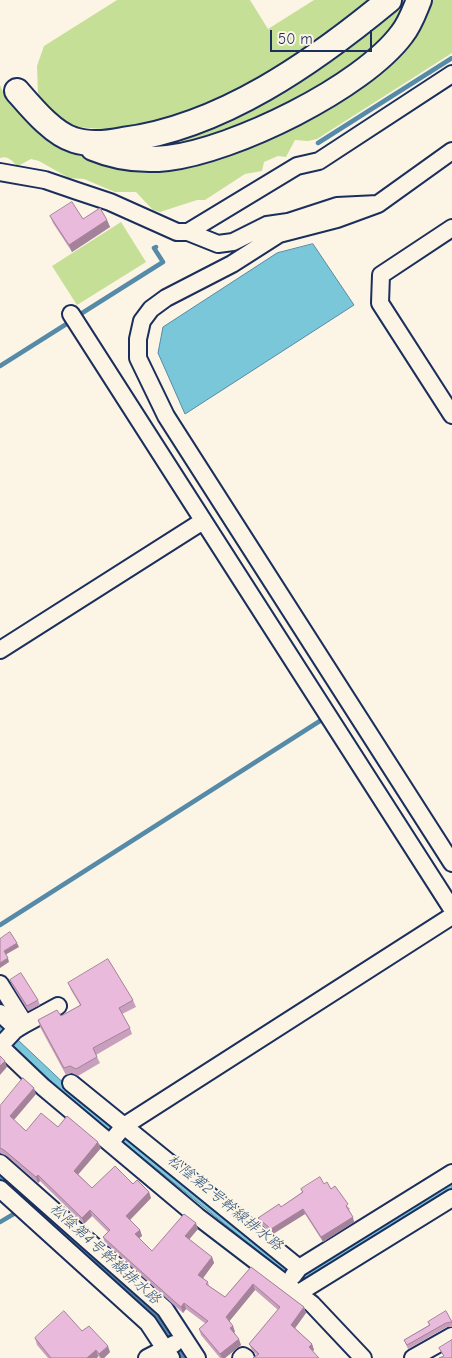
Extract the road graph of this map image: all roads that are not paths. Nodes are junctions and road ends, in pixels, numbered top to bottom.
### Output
1 (389, 0) edge
2 (418, 0) edge
3 (452, 74) edge
4 (17, 91) dead end
5 (73, 140) junction
6 (452, 151) edge
7 (0, 172) edge
8 (378, 204) junction
9 (452, 228) edge
10 (188, 232) junction
11 (71, 314) dead end
12 (452, 415) edge
13 (203, 521) junction
14 (0, 650) edge
15 (452, 863) edge
16 (452, 909) edge
17 (452, 916) edge
18 (0, 984) edge
19 (58, 1006) dead end
20 (0, 1013) edge
21 (19, 1028) junction
22 (1, 1045) edge
23 (72, 1084) dead end
24 (117, 1134) junction
25 (0, 1163) edge
26 (452, 1173) edge
27 (0, 1189) edge
28 (452, 1198) edge
29 (294, 1280) junction
30 (452, 1336) edge
31 (174, 1346) edge
32 (147, 1358) edge
33 (197, 1358) edge
34 (241, 1358) edge
35 (246, 1358) edge
36 (363, 1358) edge
37 (413, 1358) edge

1 - 5 highway
2 - 5 highway
3 - 10 street
4 - 5 highway
6 - 8 street
7 - 10 street
8 - 10 street
8 - 15 street
9 - 12 street
11 - 13 street
13 - 14 street
13 - 16 street
17 - 24 street
18 - 21 street
19 - 21 street
20 - 21 street
21 - 22 street
22 - 24 street
23 - 24 street
24 - 29 street
24 - 29 street
25 - 31 street
26 - 29 street
27 - 31 street
28 - 29 street
29 - 36 street
30 - 37 street
31 - 32 street
31 - 33 street
34 - 35 street

